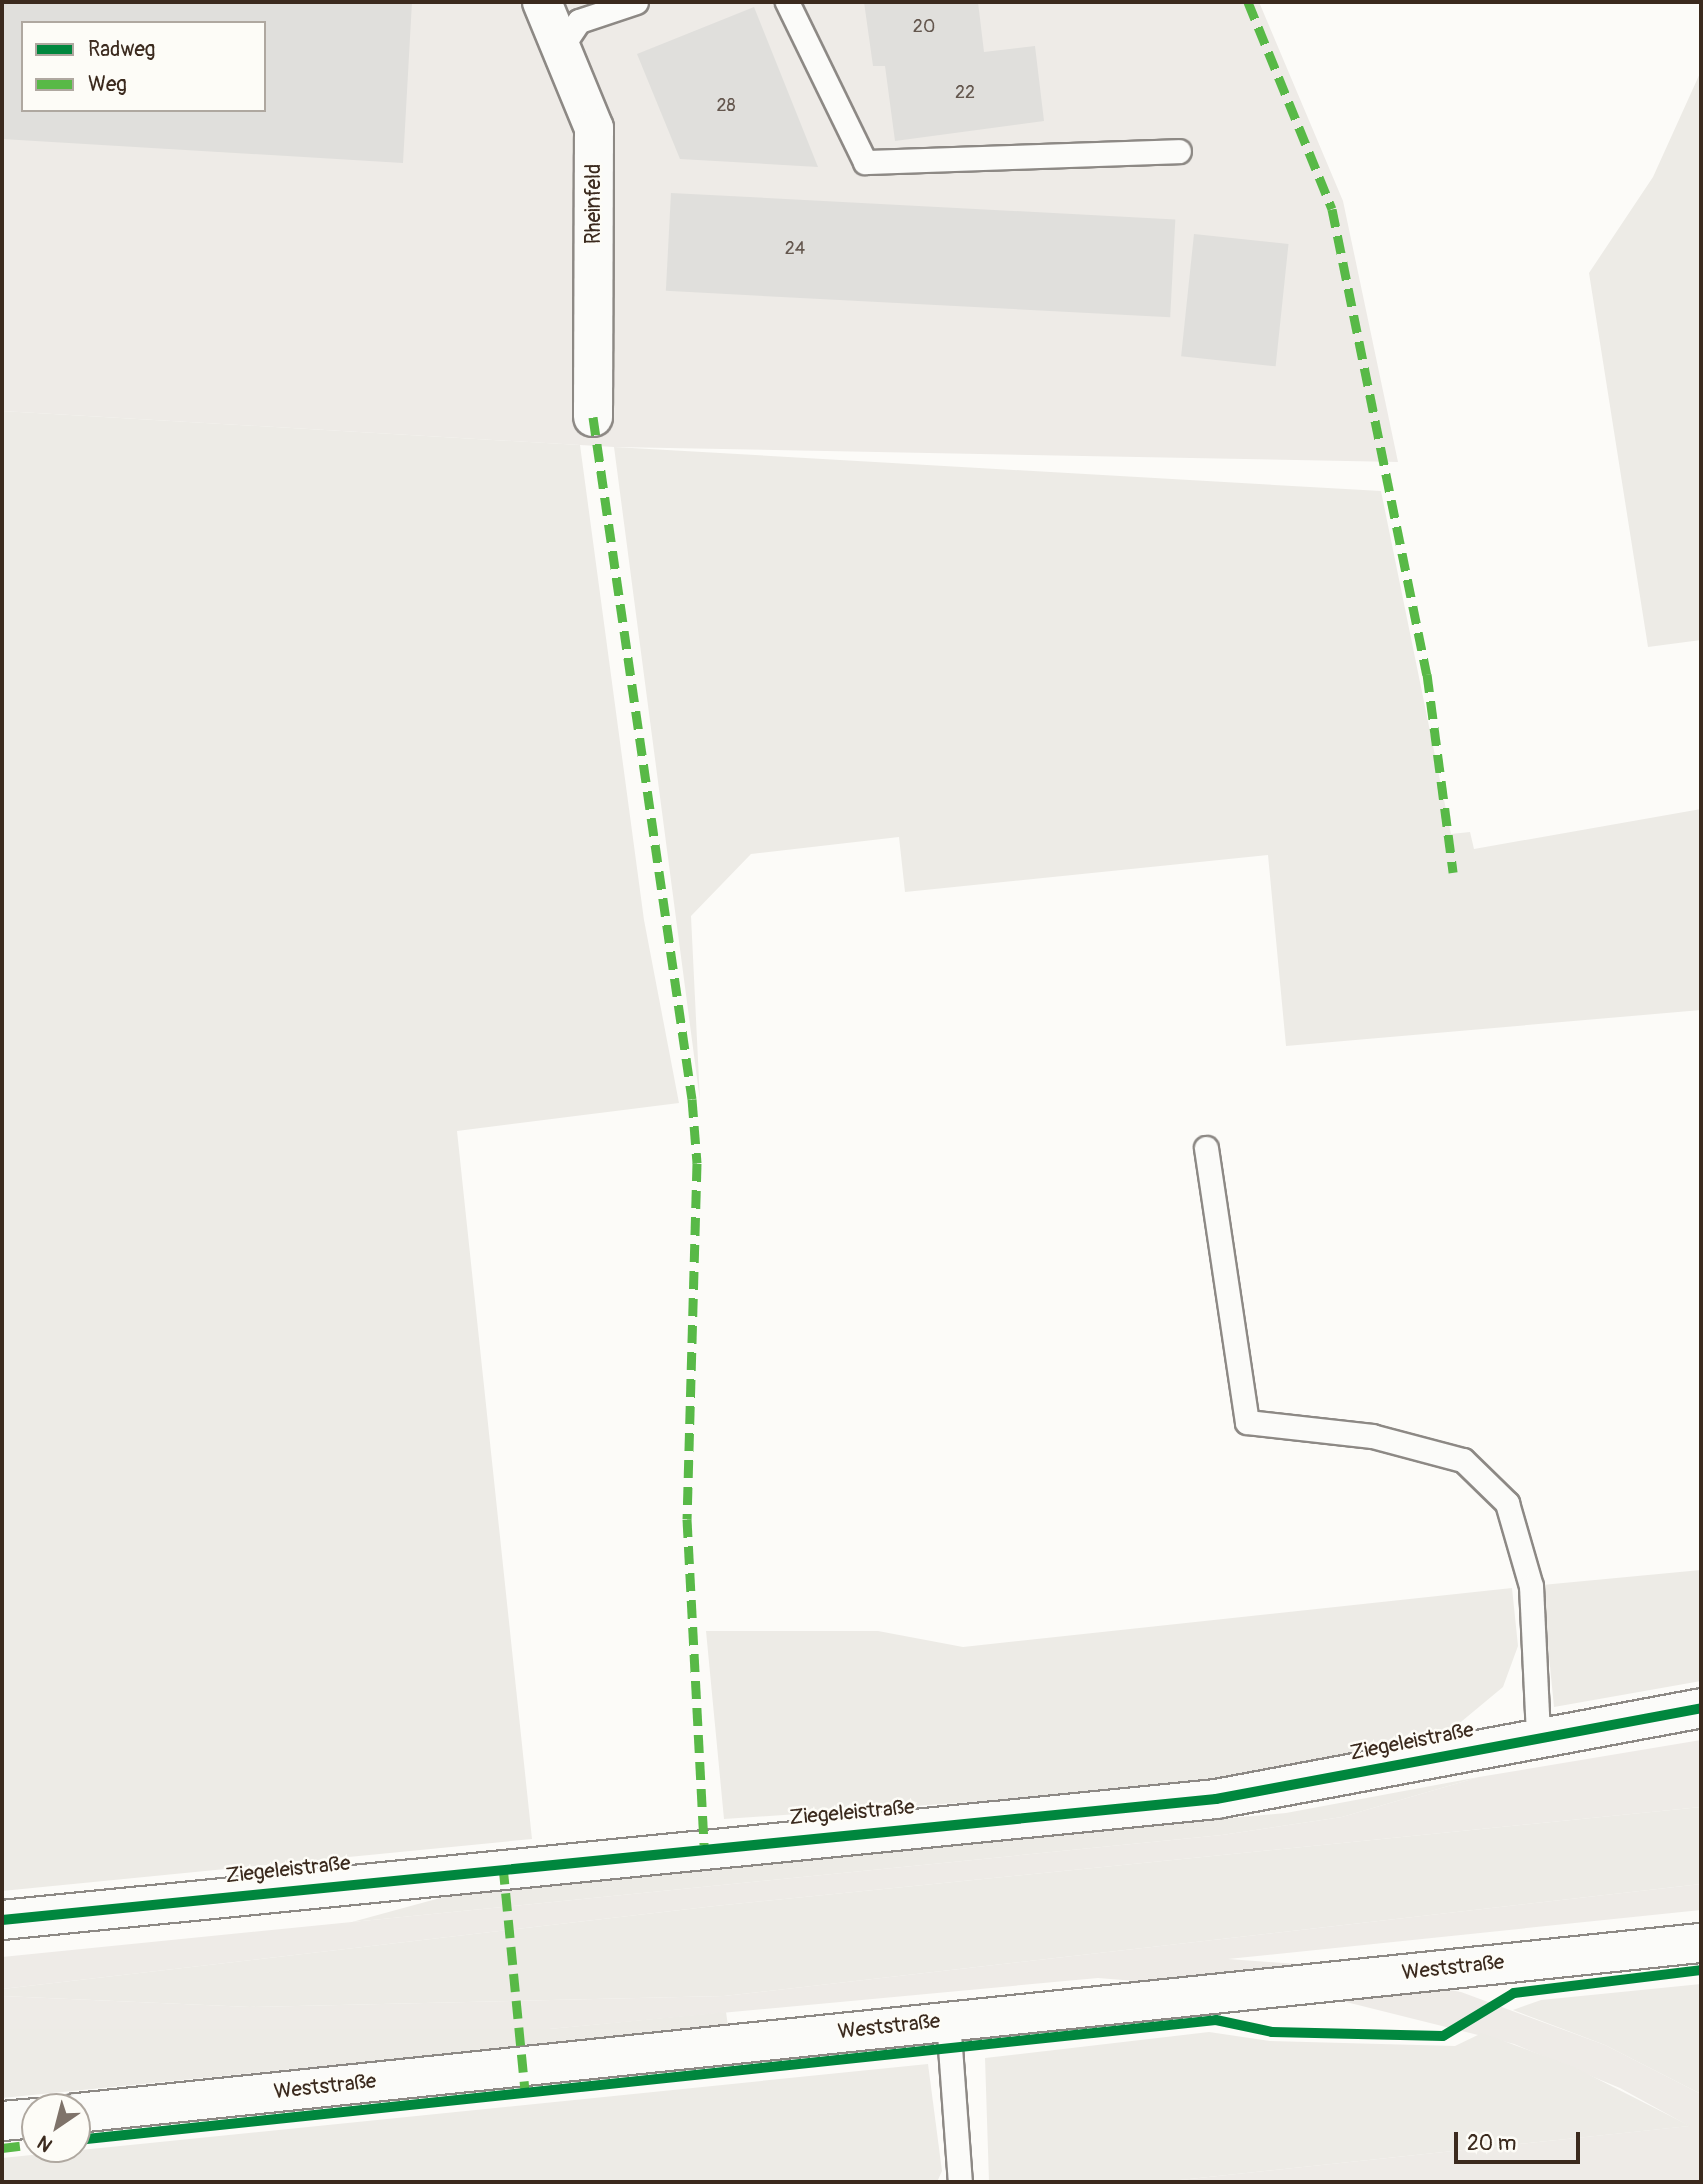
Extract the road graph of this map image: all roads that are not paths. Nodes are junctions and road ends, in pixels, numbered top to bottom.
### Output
1 (542, 2) edge
2 (636, 2) edge
3 (787, 2) edge
4 (562, 46) junction
5 (1180, 151) dead end
6 (593, 417) dead end
7 (1206, 1148) dead end
8 (1701, 1708) edge
9 (1538, 1737) junction
10 (2, 1920) edge
11 (1701, 1943) edge
12 (948, 2020) junction
13 (91, 2112) edge
14 (21, 2119) edge
15 (2, 2121) edge
16 (960, 2182) edge

1 - 4 street, Rheinfeld
2 - 4 lane
3 - 5 lane
4 - 6 street, Rheinfeld
7 - 9 lane
8 - 9 street, Ziegeleistraße
9 - 10 street, Ziegeleistraße
11 - 12 street, Weststraße
12 - 13 street, Weststraße
12 - 16 lane
14 - 15 street

